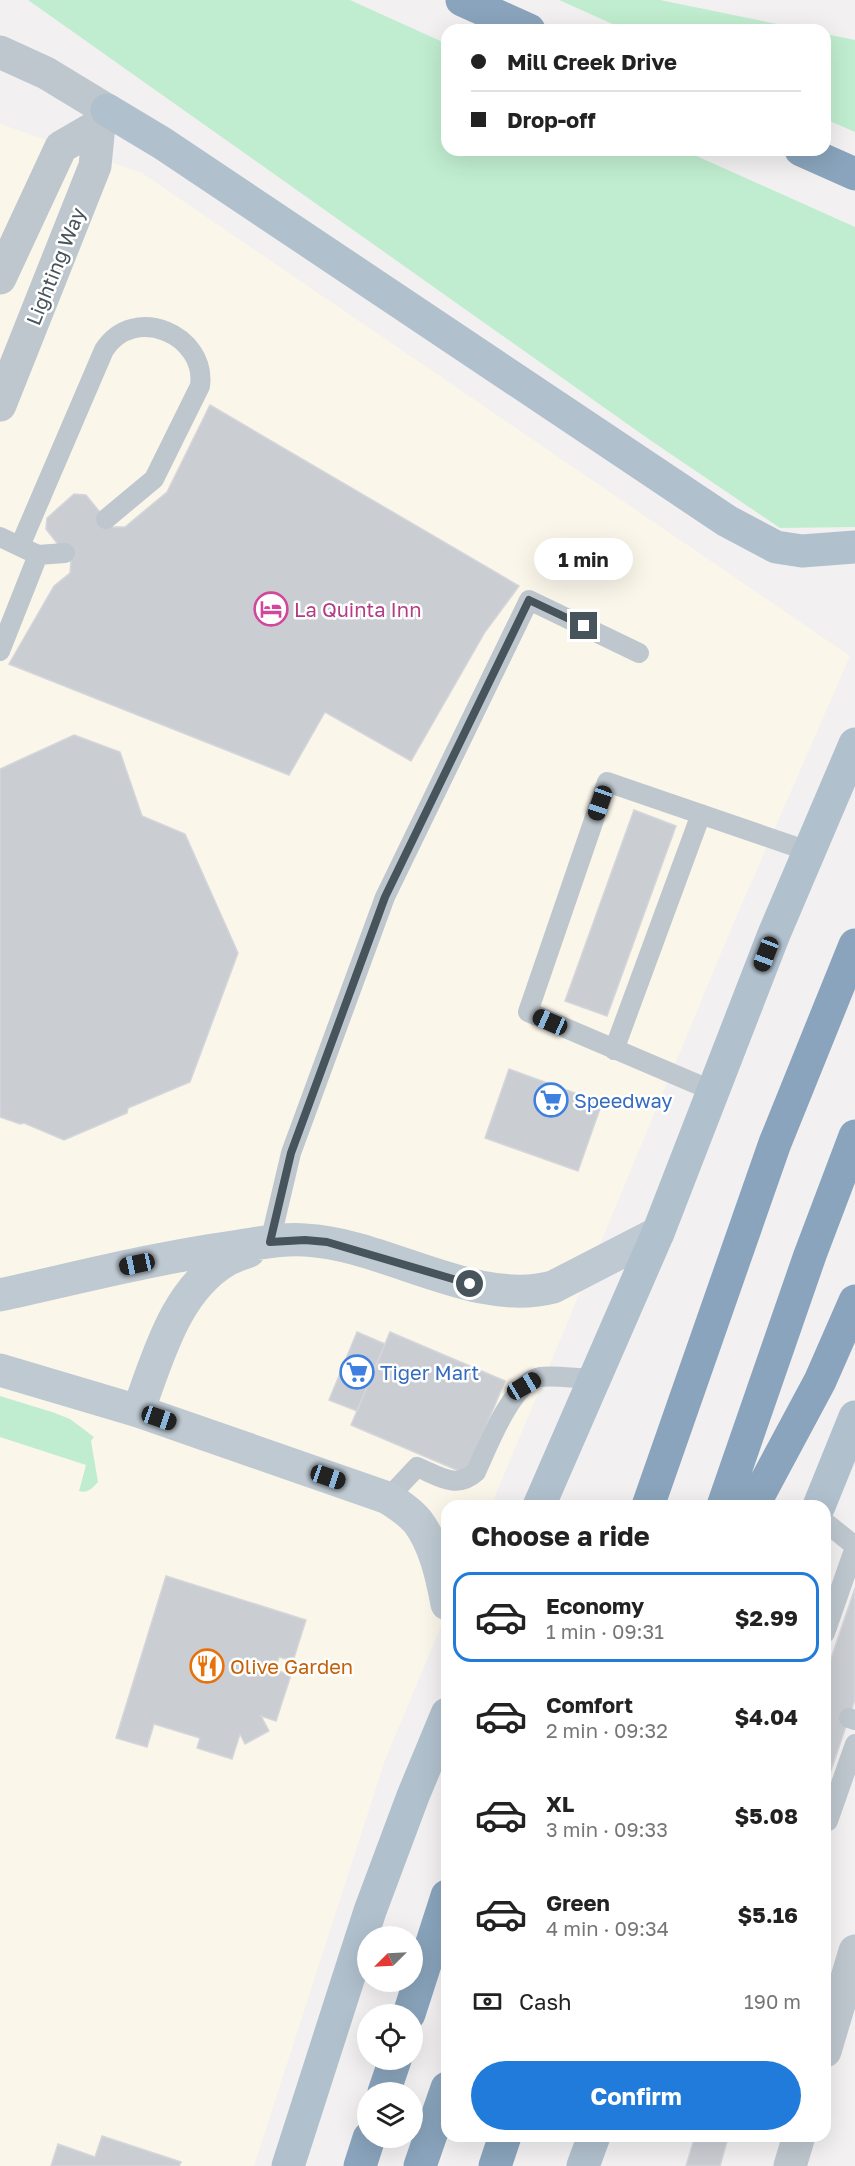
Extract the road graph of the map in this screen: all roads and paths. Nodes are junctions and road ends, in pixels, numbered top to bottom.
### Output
1 (462, 0) edge
2 (516, 24) edge
3 (0, 52) edge
4 (103, 117) junction
5 (814, 156) edge
6 (855, 174) edge
7 (0, 278) edge
8 (0, 405) edge
9 (106, 519) dead end
10 (0, 537) edge
11 (20, 546) junction
12 (855, 547) edge
13 (65, 553) dead end
14 (38, 555) junction
15 (0, 651) edge
16 (639, 653) dead end
17 (855, 744) edge
18 (701, 814) junction
19 (808, 851) junction
20 (855, 945) edge
21 (614, 1050) junction
22 (713, 1091) junction
23 (855, 1136) edge
24 (658, 1233) junction
25 (270, 1242) junction
26 (0, 1294) edge
27 (855, 1301) edge
28 (0, 1370) edge
29 (596, 1379) junction
30 (138, 1411) junction
31 (855, 1417) edge
32 (388, 1498) junction
33 (543, 1500) edge
34 (650, 1500) edge
35 (725, 1500) edge
36 (756, 1500) edge
37 (821, 1500) edge
38 (831, 1527) edge
39 (855, 1546) edge
40 (851, 1574) edge
41 (441, 1581) edge
42 (831, 1633) edge
43 (441, 1728) edge
44 (855, 1744) edge
45 (831, 1794) edge
46 (441, 1915) edge
47 (855, 1951) edge
48 (412, 2004) edge
49 (831, 2030) edge
50 (441, 2105) edge
51 (503, 2142) edge
52 (592, 2142) edge
53 (596, 2142) edge
54 (797, 2142) edge
55 (366, 2148) edge
56 (288, 2166) edge
57 (360, 2166) edge
58 (420, 2166) edge
59 (495, 2166) edge
60 (583, 2166) edge
61 (602, 2166) edge
62 (790, 2166) edge

1 - 2 highway
3 - 4 street
4 - 7 street
4 - 8 street, Lighting Way
4 - 12 main road
5 - 6 highway
9 - 11 lane
10 - 11 lane
11 - 14 lane
13 - 14 lane
14 - 15 lane
16 - 25 lane
17 - 19 main road
18 - 19 lane
18 - 21 lane
18 - 21 lane
19 - 22 main road
20 - 34 highway
21 - 22 lane
22 - 24 main road
23 - 35 highway
24 - 25 street
24 - 29 main road
25 - 26 street
25 - 30 street
27 - 36 highway
28 - 30 street
29 - 32 lane
29 - 33 main road
30 - 32 street
31 - 37 main road
32 - 41 street
38 - 39 lane
39 - 40 lane
40 - 42 lane
43 - 56 main road
44 - 45 lane
46 - 48 highway
47 - 49 street
50 - 58 highway
51 - 59 highway
52 - 60 main road
53 - 61 street
54 - 62 street
55 - 57 highway

